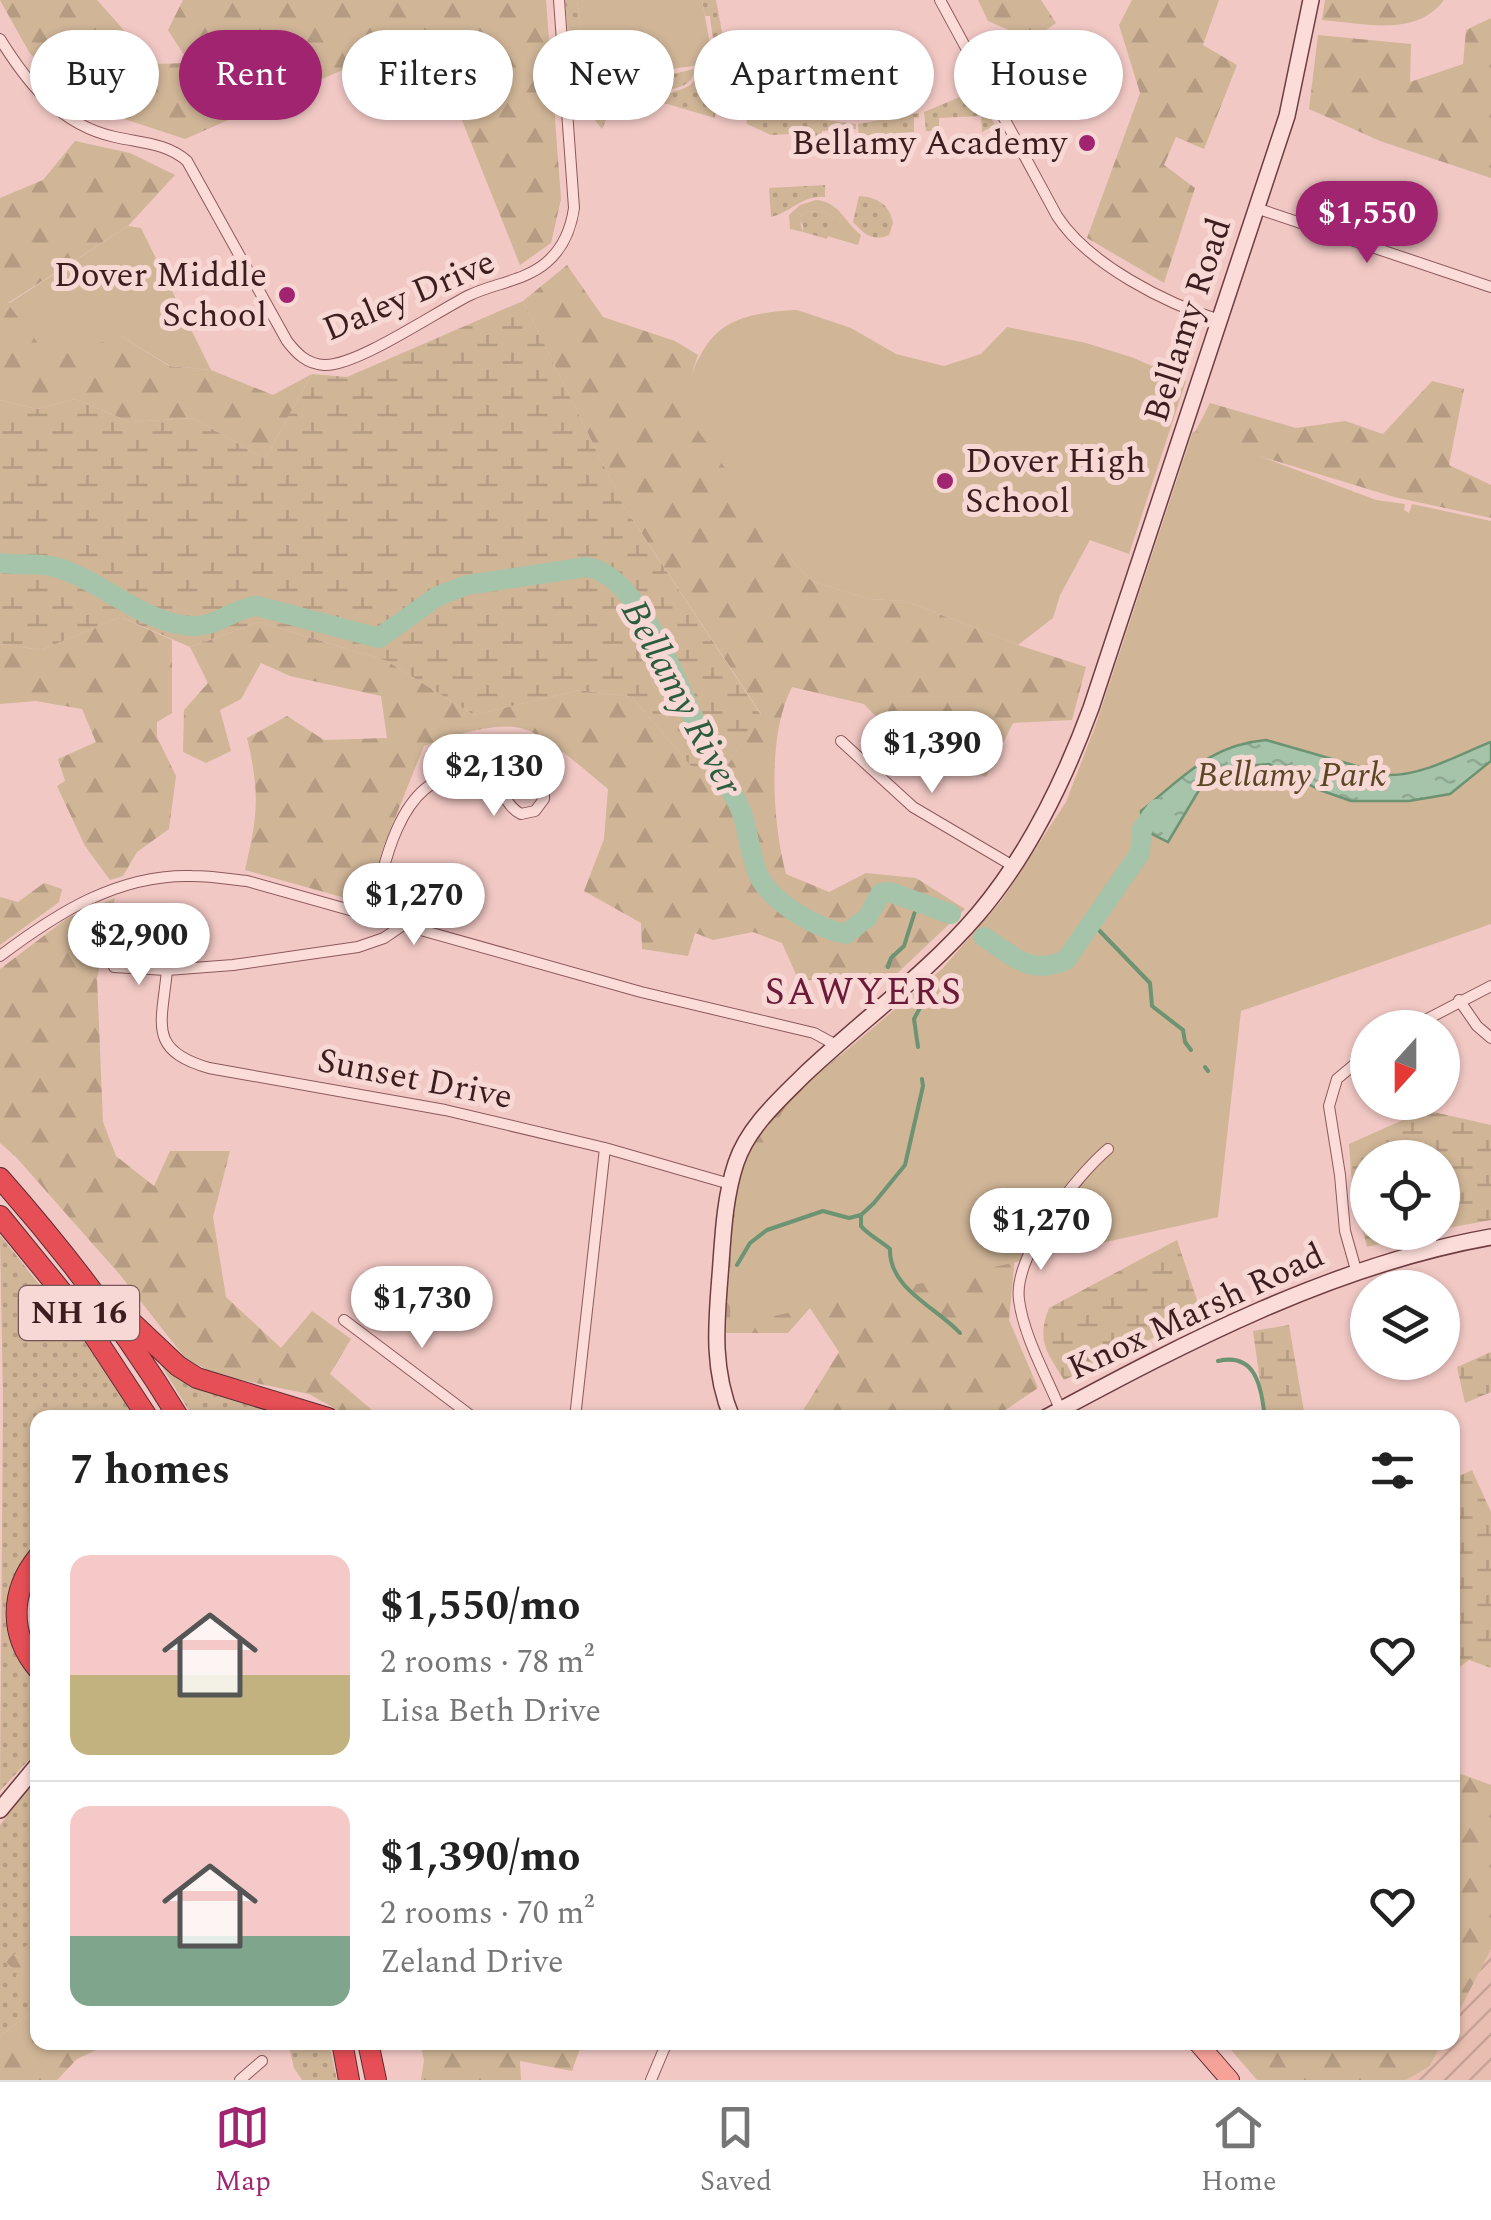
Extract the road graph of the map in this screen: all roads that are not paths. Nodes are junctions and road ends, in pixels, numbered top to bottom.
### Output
1 (560, 0) edge
2 (940, 0) edge
3 (1311, 0) edge
4 (0, 39) edge
5 (1256, 208) junction
6 (1491, 287) edge
7 (1220, 320) junction
8 (841, 742) dead end
9 (493, 782) junction
10 (1013, 866) junction
11 (373, 916) junction
12 (403, 924) junction
13 (0, 956) edge
14 (114, 967) dead end
15 (166, 970) junction
16 (1491, 986) edge
17 (1459, 1000) junction
18 (1442, 1010) edge
19 (1491, 1038) edge
20 (836, 1045) junction
21 (1350, 1068) edge
22 (605, 1148) junction
23 (1108, 1149) dead end
24 (0, 1178) edge
25 (730, 1184) junction
26 (0, 1216) edge
27 (1491, 1237) edge
28 (1356, 1270) joint
29 (1350, 1273) edge
30 (86, 1279) junction
31 (344, 1320) dead end
32 (143, 1410) edge
33 (173, 1410) edge
34 (300, 1410) edge
35 (463, 1410) edge
36 (577, 1410) edge
37 (729, 1410) edge
38 (1052, 1410) edge
39 (1061, 1410) edge
40 (30, 1569) edge
41 (30, 1658) edge
42 (30, 1774) edge
43 (0, 1810) edge
44 (343, 2050) edge
45 (370, 2050) edge
46 (663, 2050) edge
47 (1204, 2050) edge
48 (262, 2061) dead end
49 (240, 2080) edge
50 (349, 2080) edge
51 (376, 2080) edge
52 (652, 2080) edge
53 (1230, 2080) edge

1 - 4 street, Daley Drive
2 - 7 street
3 - 5 street, Bellamy Road
5 - 6 street
5 - 7 street, Bellamy Road
7 - 10 street, Bellamy Road
8 - 10 street
9 - 9 street
9 - 11 street
10 - 20 street, Bellamy Road
11 - 12 street
11 - 13 street
12 - 15 street
12 - 20 street
14 - 15 street
15 - 22 street, Sunset Drive
16 - 17 street
17 - 18 street
17 - 19 street
20 - 25 street, Bellamy Road
21 - 28 street
22 - 25 street, Sunset Drive
22 - 36 street
23 - 38 street
24 - 30 highway, NH 16
25 - 37 street, Bellamy Road
26 - 32 highway, NH 16
27 - 28 street, Knox Marsh Road
29 - 39 street, Knox Marsh Road
30 - 33 highway, NH 16
30 - 34 highway
31 - 35 street
40 - 41 highway
42 - 43 street
44 - 50 highway
45 - 51 highway
46 - 52 street
47 - 53 main road
48 - 49 street

